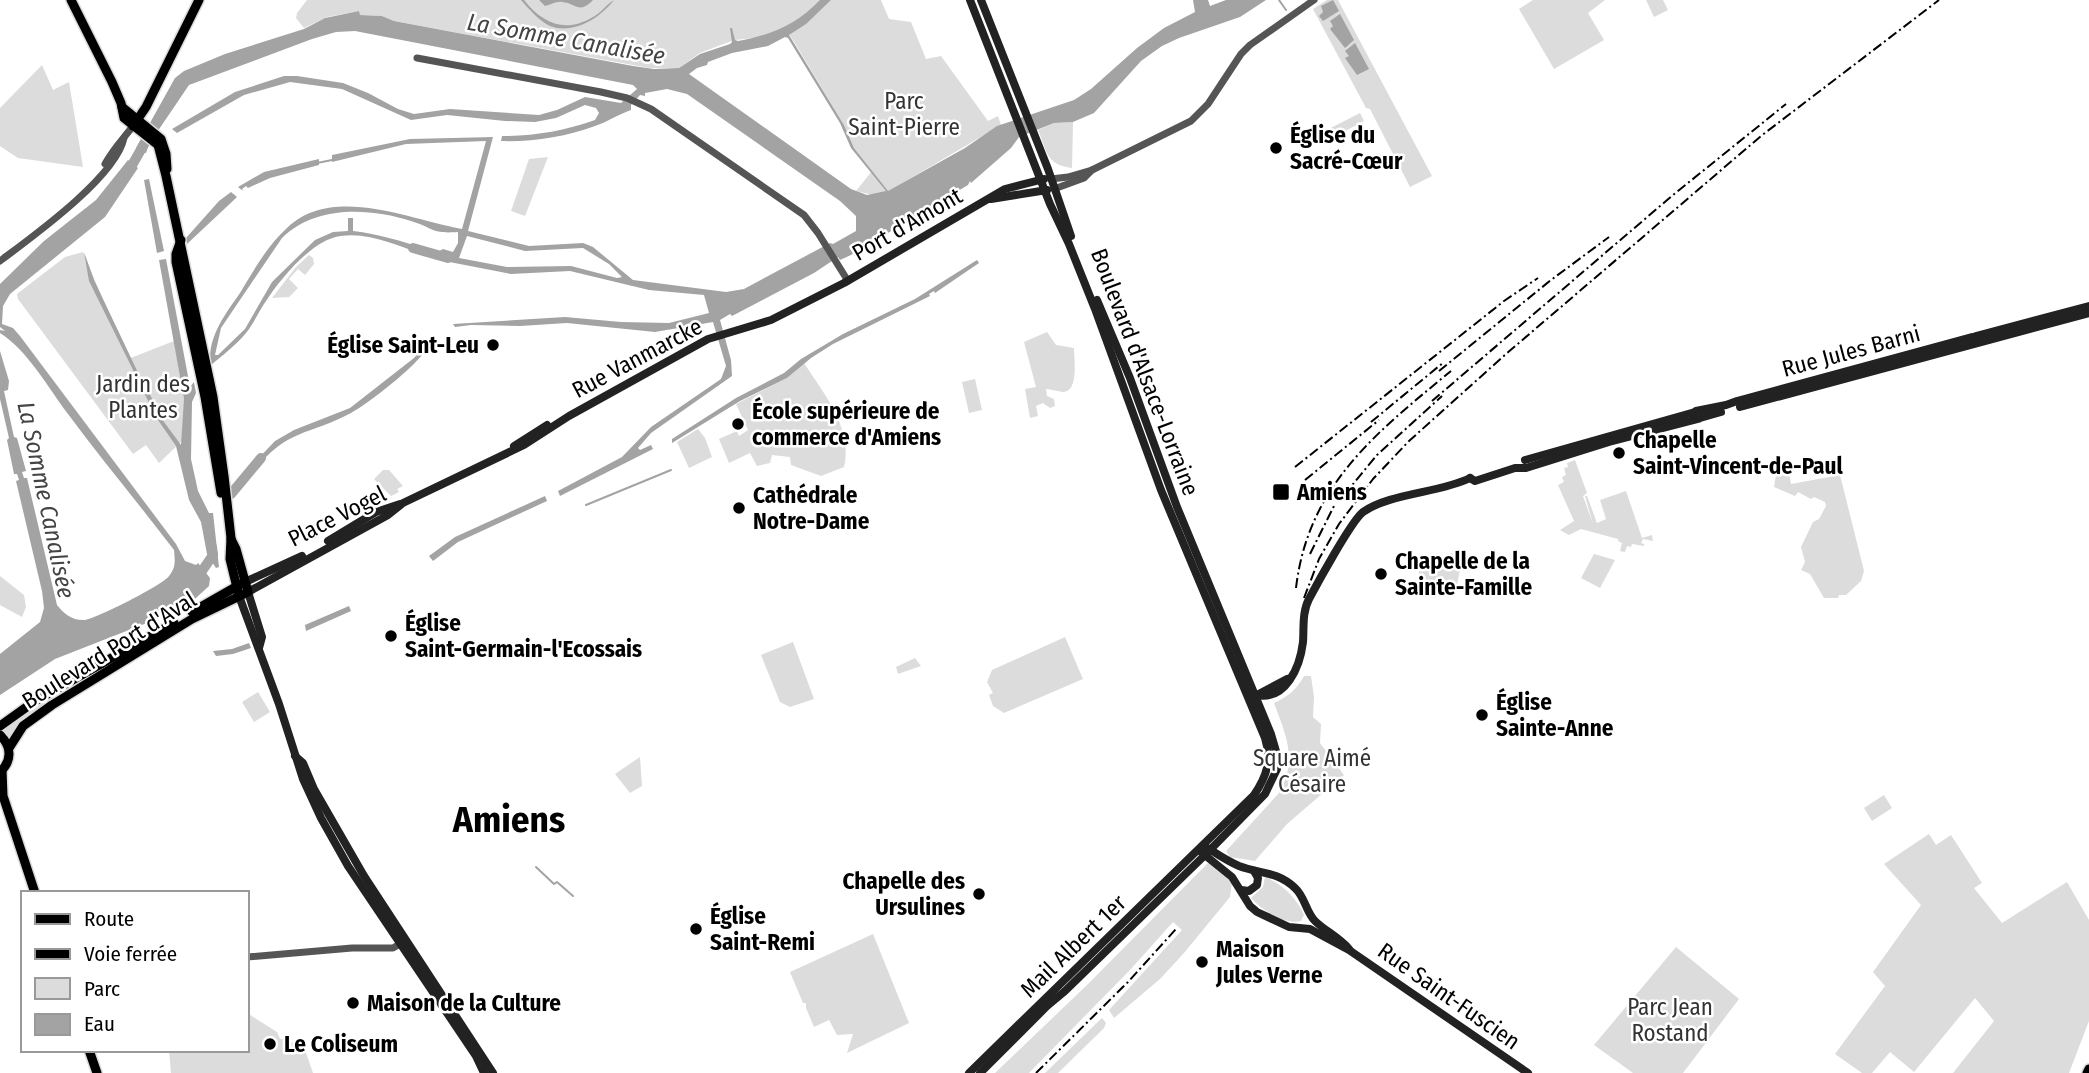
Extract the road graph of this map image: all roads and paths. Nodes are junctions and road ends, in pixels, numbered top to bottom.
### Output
1 (71, 0) edge
2 (199, 0) edge
3 (970, 0) edge
4 (981, 0) edge
5 (1314, 0) edge
6 (417, 58) dead end
7 (140, 125) junction
8 (1091, 170) junction
9 (1040, 179) junction
10 (1051, 179) junction
11 (1049, 189) junction
12 (989, 199) junction
13 (181, 240) junction
14 (0, 261) edge
15 (846, 282) junction
16 (2089, 306) edge
17 (2089, 313) edge
18 (720, 335) joint
19 (1974, 340) junction
20 (207, 388) junction
21 (504, 453) joint
22 (242, 589) junction
23 (223, 598) junction
24 (1252, 697) junction
25 (0, 726) edge
26 (0, 735) edge
27 (9, 748) junction
28 (1, 771) edge
29 (1, 794) edge
30 (1204, 850) junction
31 (1250, 870) junction
32 (1235, 882) junction
33 (1241, 890) junction
34 (34, 891) edge
35 (1311, 916) junction
36 (1302, 928) junction
37 (1318, 928) junction
38 (401, 942) junction
39 (248, 957) edge
40 (423, 973) junction
41 (90, 1052) edge
42 (97, 1073) edge
43 (484, 1073) edge
44 (493, 1073) edge
45 (969, 1073) edge
46 (980, 1073) edge
47 (1528, 1073) edge

1 - 7 main road
2 - 7 main road
3 - 9 main road
4 - 10 main road
5 - 8 street
6 - 15 street
7 - 13 main road
7 - 14 street
8 - 10 street
8 - 11 street
9 - 10 main road, Port d'Amont
9 - 11 main road
9 - 12 main road, Port d'Amont
10 - 11 main road
11 - 12 main road, Port d'Amont
11 - 24 main road, Boulevard d'Alsace-Lorraine
12 - 15 main road, Port d'Amont
13 - 20 main road
13 - 20 main road
15 - 18 main road, Port d'Amont
16 - 19 main road, Rue Jules Barni
17 - 19 main road, Rue Jules Barni
18 - 21 main road, Rue Vanmarcke
19 - 24 main road, Rue Jules Barni
20 - 22 main road
21 - 22 main road, Place Vogel
22 - 23 main road, Boulevard Port d'Aval
22 - 38 main road
23 - 25 main road, Boulevard Port d'Aval
23 - 27 main road, Boulevard Port d'Aval
24 - 30 main road, Boulevard d'Alsace-Lorraine
26 - 27 main road
27 - 28 main road
28 - 29 main road
29 - 34 main road
30 - 31 main road
30 - 32 main road
30 - 45 main road, Mail Albert 1er
30 - 46 main road, Mail Albert 1er
31 - 32 main road
31 - 33 main road
31 - 35 main road
32 - 33 main road
33 - 36 main road
35 - 36 main road
35 - 37 main road
36 - 37 main road
37 - 47 main road, Rue Saint-Fuscien
38 - 39 street
38 - 40 main road
40 - 43 main road
40 - 44 main road
41 - 42 main road

